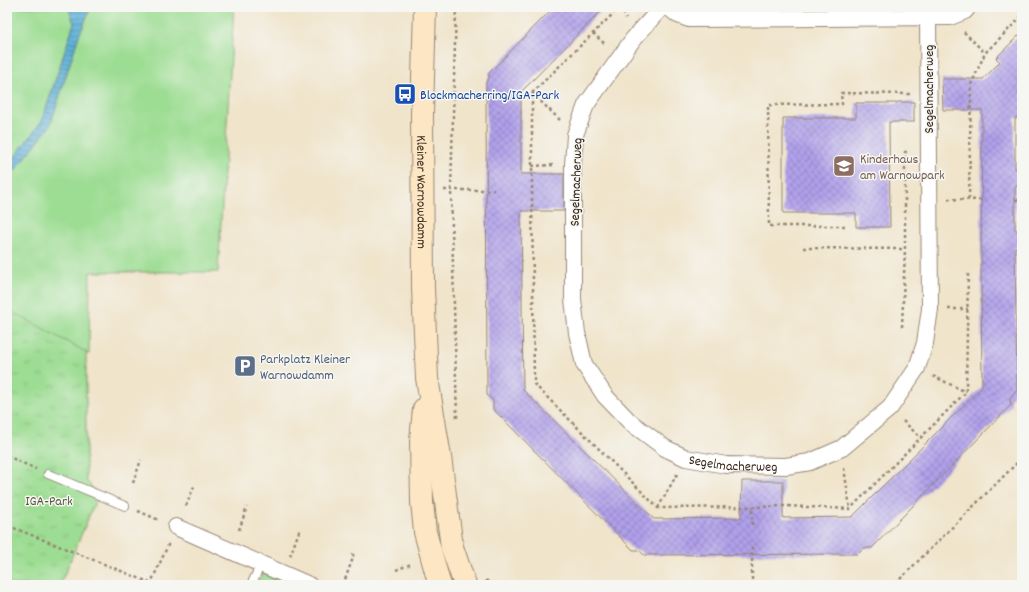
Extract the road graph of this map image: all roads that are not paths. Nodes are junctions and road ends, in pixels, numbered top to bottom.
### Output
1 (425, 7) edge
2 (662, 7) edge
3 (668, 7) edge
4 (968, 7) edge
5 (928, 17) junction
6 (427, 378) junction
7 (48, 474) road end
8 (125, 506) road end
9 (176, 527) road end
10 (261, 564) junction
11 (251, 585) edge
12 (309, 585) edge
13 (440, 585) edge
14 (466, 585) edge

1 - 6 street, Kleiner Warnowdamm
2 - 5 street, Segelmacherweg
3 - 5 street
4 - 5 street
6 - 13 street, Kleiner Warnowdamm
6 - 14 street, Kleiner Warnowdamm
7 - 8 lane
9 - 10 street
10 - 11 lane
10 - 12 street

